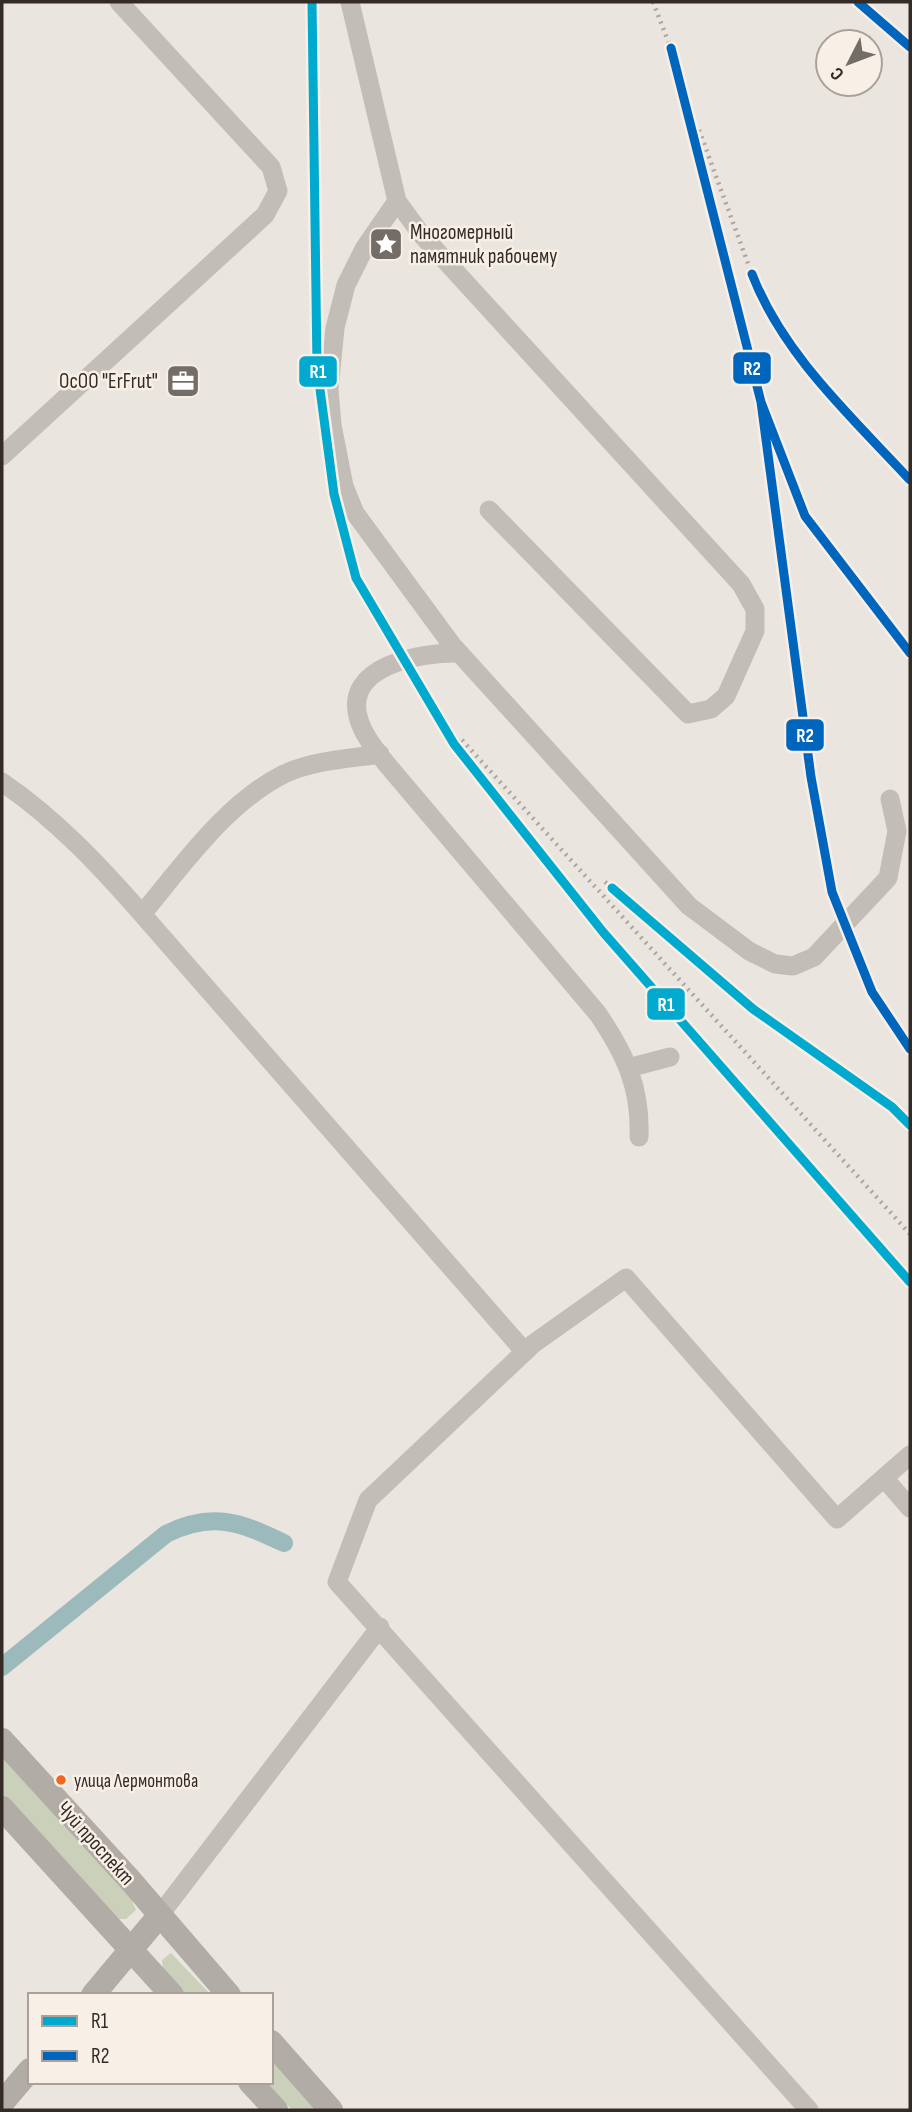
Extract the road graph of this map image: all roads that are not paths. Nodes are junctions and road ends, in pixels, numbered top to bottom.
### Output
1 (119, 2) edge
2 (350, 2) edge
3 (397, 201) junction
4 (2, 456) edge
5 (489, 510) dead end
6 (459, 653) junction
7 (380, 754) junction
8 (2, 782) edge
9 (890, 799) dead end
10 (142, 914) junction
11 (670, 1057) dead end
12 (628, 1068) junction
13 (639, 1137) dead end
14 (525, 1352) junction
15 (910, 1455) edge
16 (884, 1478) junction
17 (910, 1508) edge
18 (380, 1627) junction
19 (2, 1740) edge
20 (2, 1808) edge
21 (159, 1916) junction
22 (131, 1950) junction
23 (95, 1993) edge
24 (170, 1993) edge
25 (227, 1993) edge
26 (273, 2044) edge
27 (28, 2072) edge
28 (252, 2084) edge
29 (2, 2103) edge
30 (276, 2110) edge
31 (331, 2110) edge
32 (809, 2110) edge

1 - 4 lane
2 - 3 lane
3 - 5 lane
3 - 6 lane
6 - 7 lane
6 - 9 lane
7 - 10 lane
7 - 12 lane
8 - 10 lane
10 - 14 lane
11 - 12 lane
12 - 13 lane
14 - 16 lane
14 - 18 lane
15 - 16 lane
16 - 17 lane
18 - 21 lane
18 - 32 lane
19 - 21 main road, Чуй проспект
20 - 22 main road
21 - 22 main road
21 - 25 main road, Чуй проспект
22 - 23 main road
22 - 24 main road
26 - 31 main road
27 - 29 main road
28 - 30 main road

